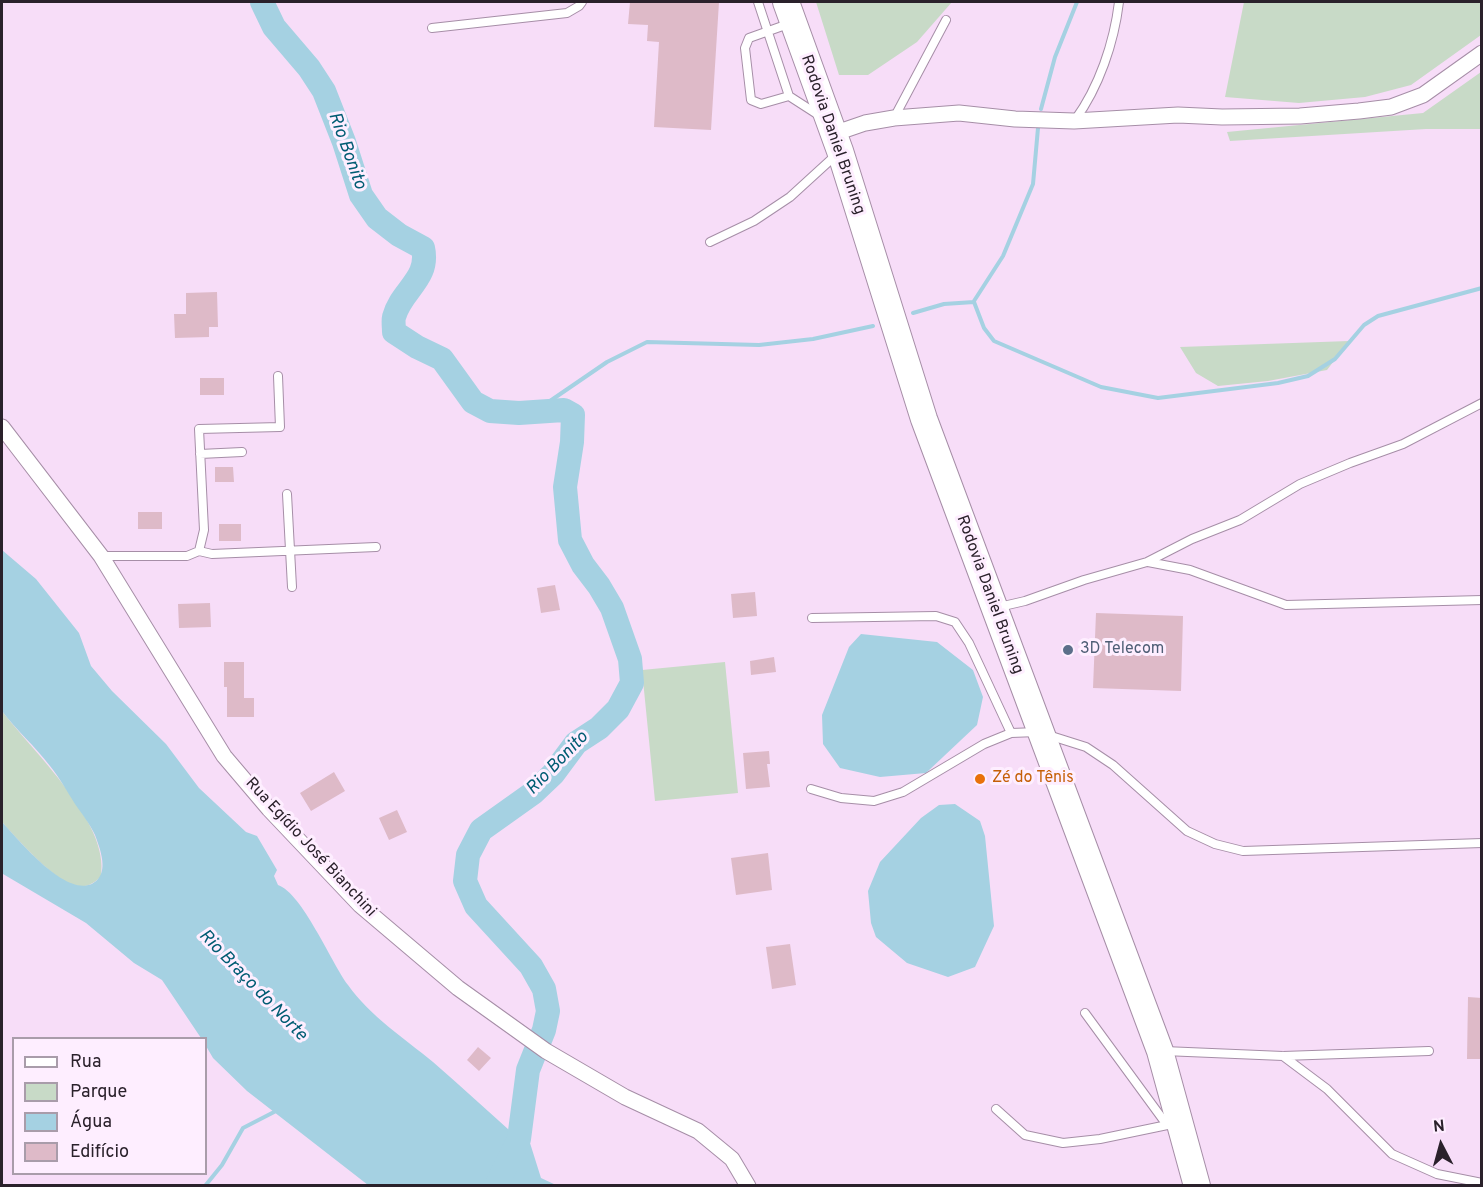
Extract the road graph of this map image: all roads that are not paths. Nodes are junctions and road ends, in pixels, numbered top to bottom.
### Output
1 (582, 2) edge
2 (758, 2) edge
3 (1119, 2) edge
4 (790, 12) edge
5 (946, 20) dead end
6 (432, 28) dead end
7 (767, 31) junction
8 (1482, 53) edge
9 (789, 96) junction
10 (894, 118) junction
11 (1074, 121) junction
12 (834, 136) junction
13 (710, 242) dead end
14 (278, 376) dead end
15 (1482, 403) edge
16 (2, 427) edge
17 (242, 452) dead end
18 (200, 454) junction
19 (287, 494) dead end
20 (376, 547) dead end
21 (199, 551) junction
22 (290, 551) junction
23 (101, 556) junction
24 (1147, 562) junction
25 (292, 587) dead end
26 (1482, 600) edge
27 (993, 608) junction
28 (812, 618) dead end
29 (1039, 731) junction
30 (1011, 734) junction
31 (811, 789) dead end
32 (1482, 843) edge
33 (1085, 1013) dead end
34 (1160, 1051) junction
35 (1429, 1051) dead end
36 (1282, 1056) junction
37 (996, 1109) dead end
38 (1173, 1124) junction
39 (1482, 1184) edge
40 (748, 1185) edge
41 (1197, 1185) edge

1 - 6 lane
2 - 7 lane
3 - 11 lane
4 - 7 lane
4 - 12 main road, Rodovia Daniel Bruning
5 - 10 lane
7 - 9 lane
7 - 9 lane
8 - 11 street
9 - 12 lane
10 - 11 street
10 - 12 street
12 - 13 lane
12 - 27 main road, Rodovia Daniel Bruning
14 - 18 lane
15 - 24 lane
16 - 23 street, Rua Egídio José Bianchini
17 - 18 lane
18 - 21 lane
19 - 22 lane
20 - 22 lane
21 - 22 lane
21 - 23 lane
22 - 25 lane
23 - 40 street, Rua Egídio José Bianchini
24 - 26 lane
24 - 27 lane
27 - 29 main road, Rodovia Daniel Bruning
28 - 30 lane
29 - 30 lane
29 - 32 lane
29 - 34 main road, Rodovia Daniel Bruning
30 - 31 lane
33 - 38 lane
34 - 36 lane
34 - 38 main road, Rodovia Daniel Bruning
35 - 36 lane
36 - 39 lane
37 - 38 lane
38 - 41 main road, Rodovia Daniel Bruning

